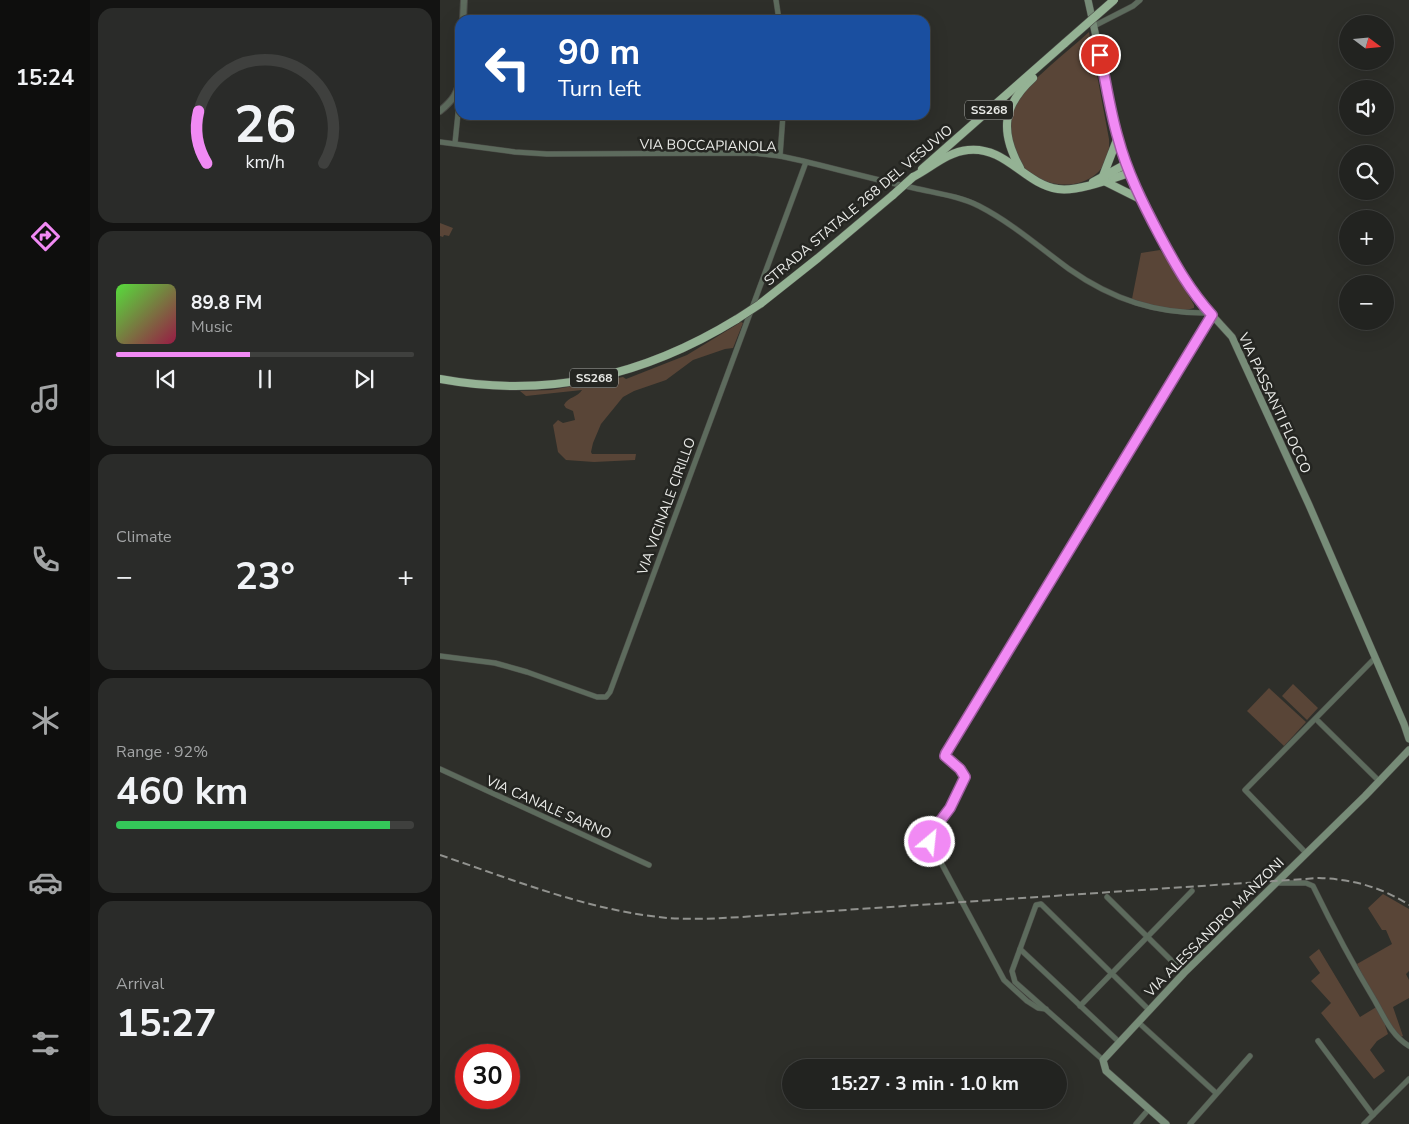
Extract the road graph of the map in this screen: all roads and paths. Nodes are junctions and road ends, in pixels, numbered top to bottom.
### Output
1 (464, 0) edge
2 (776, 0) edge
3 (1088, 0) edge
4 (1114, 0) edge
5 (1140, 0) edge
6 (463, 15) edge
7 (778, 15) edge
8 (1094, 26) junction
9 (1065, 43) junction
10 (455, 97) edge
11 (440, 112) edge
12 (457, 120) edge
13 (783, 120) edge
14 (1118, 137) junction
15 (440, 142) edge
16 (455, 144) junction
17 (780, 156) junction
18 (806, 162) junction
19 (1126, 164) junction
20 (1021, 170) junction
21 (1129, 174) junction
22 (913, 177) junction
23 (1104, 178) junction
24 (1140, 199) junction
25 (1211, 314) junction
26 (440, 379) edge
27 (440, 656) edge
28 (1375, 658) junction
29 (1318, 721) dead end
30 (1409, 738) edge
31 (1409, 750) edge
32 (440, 769) edge
33 (1378, 780) junction
34 (1306, 853) junction
35 (649, 865) dead end
36 (1275, 883) junction
37 (1192, 891) dead end
38 (1107, 897) dead end
39 (1146, 936) junction
40 (1020, 949) junction
41 (1111, 973) junction
42 (1184, 973) junction
43 (1080, 1006) junction
44 (1046, 1010) junction
45 (1150, 1010) junction
46 (1138, 1022) junction
47 (1318, 1041) dead end
48 (1119, 1042) junction
49 (1409, 1046) edge
50 (1250, 1056) dead end
51 (1103, 1060) junction
52 (1409, 1079) edge
53 (1216, 1093) junction
54 (1149, 1109) junction
55 (1373, 1115) junction
56 (1136, 1124) edge
57 (1166, 1124) edge
58 (1190, 1124) edge
59 (1364, 1124) edge

1 - 6 street
2 - 7 street
3 - 8 main road, VIA PASSANTI FLOCCO
4 - 9 highway, STRADA STATALE 268 DEL VESUVIO / SS268, bridge
5 - 8 street
8 - 14 main road, VIA PASSANTI FLOCCO
9 - 20 highway
9 - 22 highway, STRADA STATALE 268 DEL VESUVIO / SS268
10 - 11 street
12 - 16 street
13 - 17 street
14 - 19 main road, VIA PASSANTI FLOCCO
14 - 23 highway
15 - 16 street, VIA BOCCAPIANOLA
16 - 17 street, VIA BOCCAPIANOLA
17 - 18 street, VIA BOCCAPIANOLA
18 - 25 street, VIA BOCCAPIANOLA
18 - 27 street, VIA VICINALE CIRILLO
19 - 21 main road, VIA PASSANTI FLOCCO
19 - 23 highway
20 - 22 highway
20 - 23 highway
21 - 23 highway
21 - 24 main road, VIA PASSANTI FLOCCO
22 - 26 highway, STRADA STATALE 268 DEL VESUVIO / SS268, bridge
23 - 24 highway
24 - 25 main road, VIA PASSANTI FLOCCO
25 - 28 main road, VIA PASSANTI FLOCCO
25 - 44 street
28 - 30 main road, VIA PASSANTI FLOCCO
28 - 34 street
29 - 33 street
31 - 33 main road, VIA ALESSANDRO MANZONI
32 - 35 street, VIA CANALE SARNO
33 - 34 main road, VIA ALESSANDRO MANZONI
34 - 36 main road, VIA ALESSANDRO MANZONI
36 - 42 main road, VIA ALESSANDRO MANZONI
36 - 49 street
37 - 39 street
38 - 39 street
39 - 41 street
39 - 42 street
40 - 41 street
40 - 43 street
40 - 44 street
41 - 43 street
41 - 45 street
42 - 45 main road, VIA ALESSANDRO MANZONI
43 - 48 street
44 - 51 street
45 - 46 main road, VIA ALESSANDRO MANZONI
46 - 48 main road, VIA ALESSANDRO MANZONI
46 - 53 street
47 - 55 street
48 - 51 main road, VIA ALESSANDRO MANZONI
50 - 53 street
51 - 54 main road
52 - 55 street
53 - 58 street
54 - 56 street
54 - 57 main road
55 - 59 street

